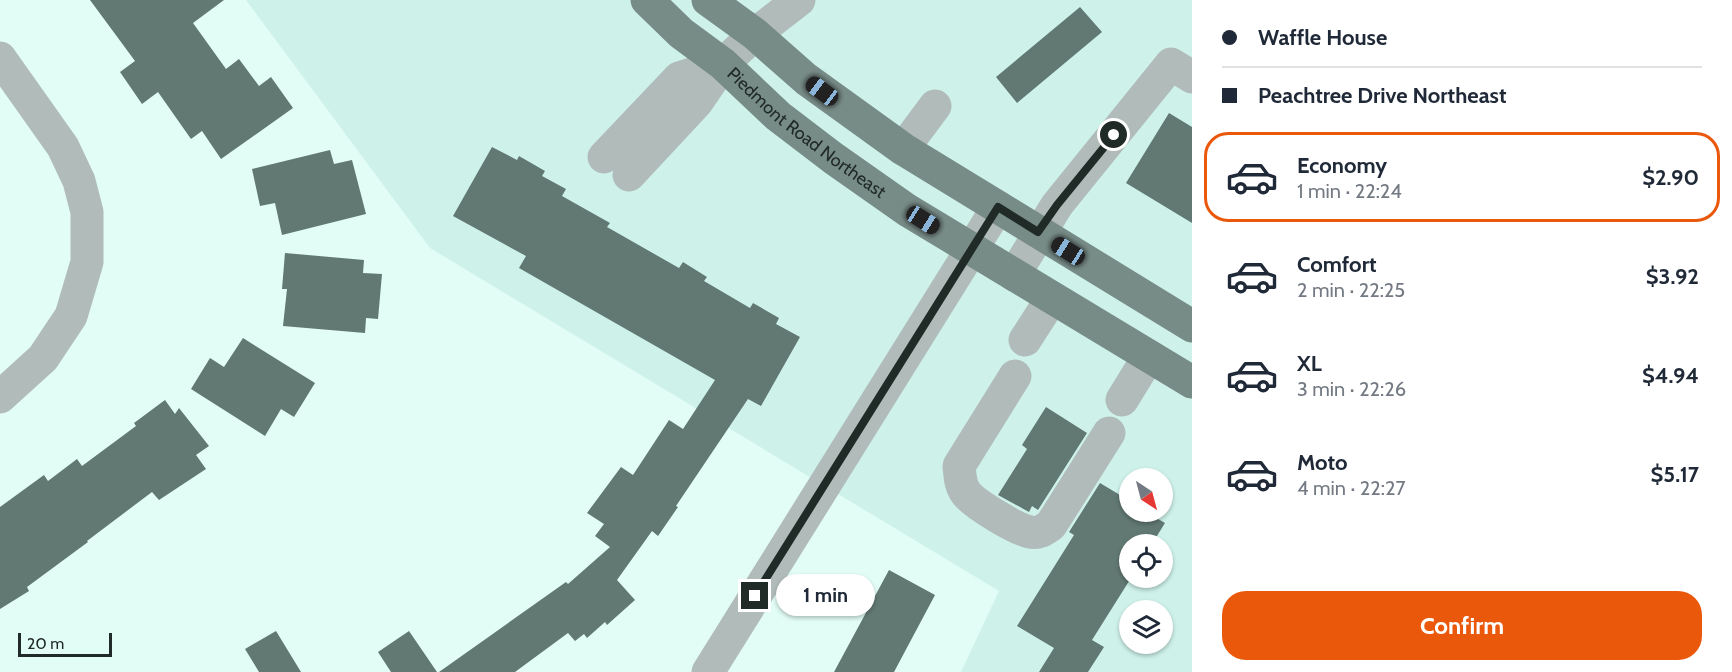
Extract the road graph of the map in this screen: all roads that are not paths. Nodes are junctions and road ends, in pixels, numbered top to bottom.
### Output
1 (647, 0) edge
2 (708, 0) edge
3 (799, 0) edge
4 (754, 34) junction
5 (0, 58) edge
6 (723, 64) junction
7 (1192, 77) edge
8 (935, 106) dead end
9 (903, 149) junction
10 (616, 166) dead end
11 (998, 207) junction
12 (1038, 232) junction
13 (972, 250) junction
14 (1014, 274) junction
15 (1052, 298) junction
16 (1192, 326) edge
17 (1024, 340) dead end
18 (1149, 356) junction
19 (1015, 375) dead end
20 (1192, 382) edge
21 (0, 397) edge
22 (1122, 400) dead end
23 (1109, 433) dead end
24 (708, 672) edge

1 - 6 main road, Piedmont Road Northeast
2 - 4 main road
3 - 4 street
4 - 6 street
4 - 9 main road
5 - 21 street
6 - 10 street
6 - 13 main road, Piedmont Road Northeast
7 - 12 street
8 - 9 street
9 - 11 main road
11 - 12 main road
11 - 13 street
12 - 14 street
12 - 16 main road
13 - 14 main road, Piedmont Road Northeast
13 - 24 street
14 - 15 main road, Piedmont Road Northeast
15 - 17 street
15 - 18 main road, Piedmont Road Northeast
18 - 20 main road, Piedmont Road Northeast
18 - 22 street
19 - 23 street

